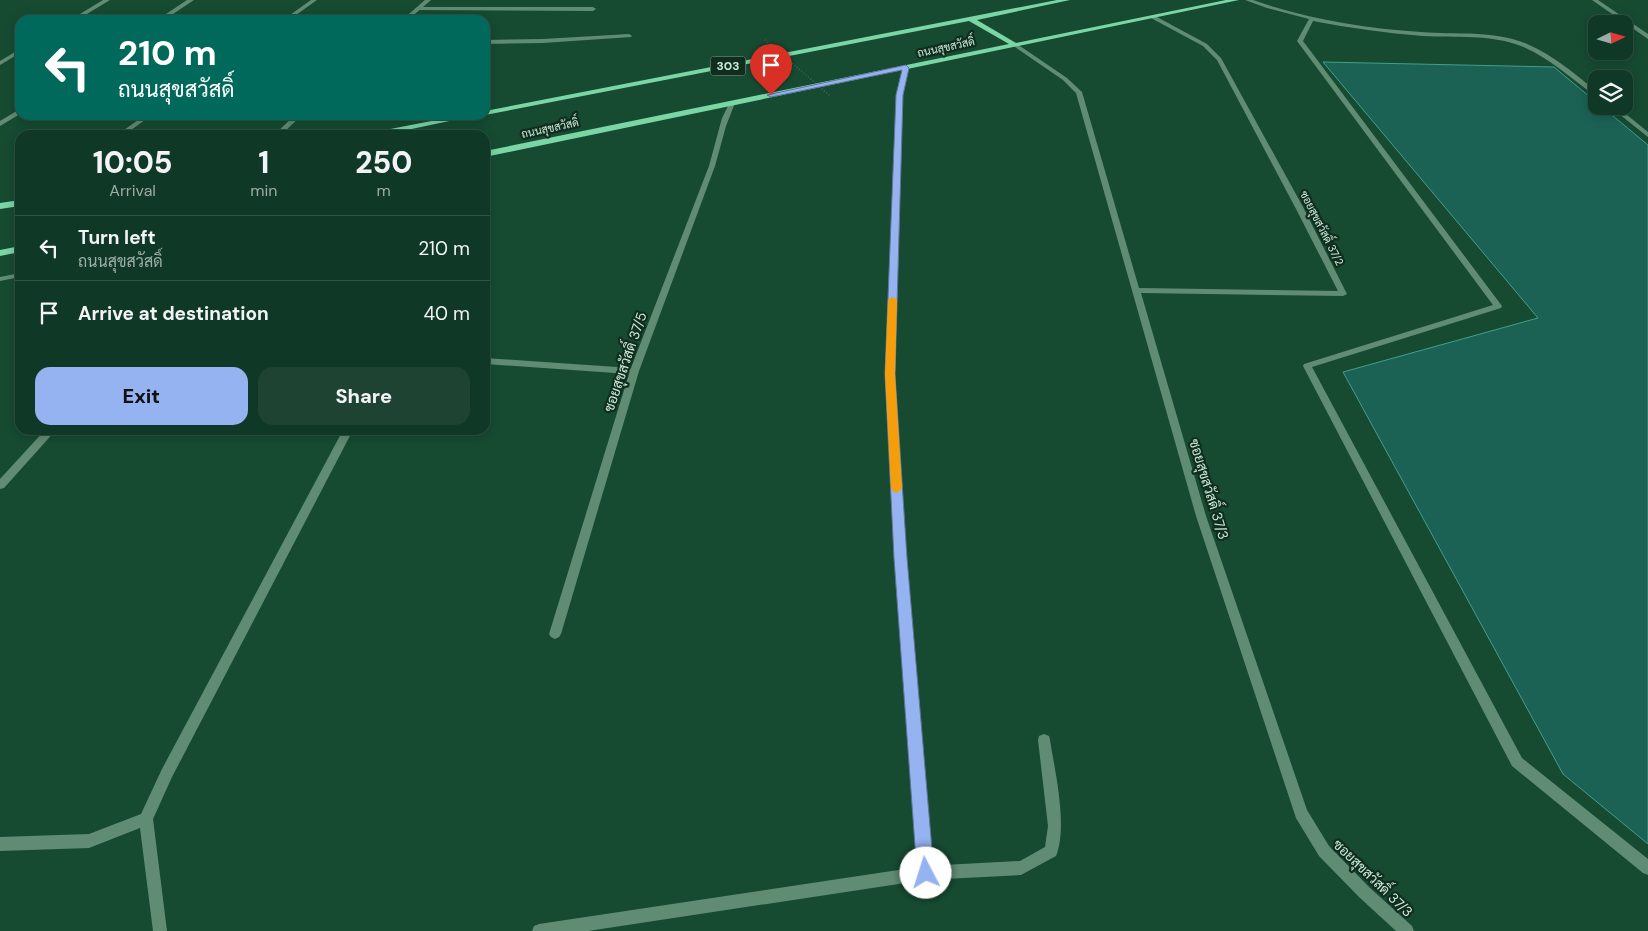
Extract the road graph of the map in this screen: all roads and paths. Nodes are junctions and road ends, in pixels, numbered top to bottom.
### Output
1 (107, 0) edge
2 (191, 0) edge
3 (314, 0) edge
4 (428, 0) edge
5 (1064, 0) edge
6 (1236, 0) edge
7 (1248, 0) edge
8 (1594, 0) edge
9 (418, 9) junction
10 (593, 9) dead end
11 (82, 15) edge
12 (168, 15) edge
13 (293, 15) edge
14 (411, 15) edge
15 (1153, 17) junction
16 (1312, 18) junction
17 (971, 19) junction
18 (629, 36) dead end
19 (1648, 37) edge
20 (765, 40) dead end
21 (490, 42) edge
22 (1014, 45) junction
23 (15, 54) edge
24 (0, 63) edge
25 (906, 68) junction
26 (1588, 88) edge
27 (828, 95) dead end
28 (732, 103) junction
29 (490, 112) edge
30 (15, 114) edge
31 (1623, 115) edge
32 (142, 120) edge
33 (294, 120) edge
34 (448, 120) edge
35 (0, 124) edge
36 (127, 130) edge
37 (282, 130) edge
38 (396, 130) edge
39 (1648, 135) edge
40 (490, 153) edge
41 (15, 204) edge
42 (0, 206) edge
43 (15, 250) edge
44 (0, 253) edge
45 (15, 276) edge
46 (0, 279) edge
47 (1136, 290) junction
48 (490, 361) edge
49 (634, 371) junction
50 (46, 435) edge
51 (345, 435) edge
52 (0, 485) edge
53 (555, 634) dead end
54 (1044, 740) dead end
55 (146, 819) junction
56 (0, 844) edge
57 (1648, 868) edge
58 (926, 873) junction
59 (160, 931) edge
60 (539, 931) edge
61 (1407, 931) edge

1 - 11 street
2 - 12 street
3 - 13 street
4 - 9 street
5 - 17 main road, ถนนสุขสวัสดิ์ / 303
6 - 15 main road, ถนนสุขสวัสดิ์
7 - 16 street
8 - 19 street
9 - 10 street
9 - 14 street
15 - 22 main road, ถนนสุขสวัสดิ์
15 - 47 street, ซอยสุขสวัสดิ์ 37/2
16 - 26 street
16 - 57 street
17 - 22 main road
17 - 29 main road, ถนนสุขสวัสดิ์ / 303
18 - 21 street
20 - 27 path, bridge
22 - 25 main road, ถนนสุขสวัสดิ์
22 - 47 street, ซอยสุขสวัสดิ์ 37/3
23 - 24 street
25 - 28 main road, ถนนสุขสวัสดิ์
25 - 58 street
28 - 40 main road, ถนนสุขสวัสดิ์
28 - 49 street, ซอยสุขสวัสดิ์ 37/5
30 - 35 street
31 - 39 street
32 - 36 street
33 - 37 street
34 - 38 main road
41 - 42 main road
43 - 44 main road
45 - 46 street
47 - 61 street, ซอยสุขสวัสดิ์ 37/3
48 - 49 street
49 - 53 street, ซอยสุขสวัสดิ์ 37/5
50 - 52 street
51 - 55 street
54 - 58 street
55 - 56 street
55 - 59 street
58 - 60 street

